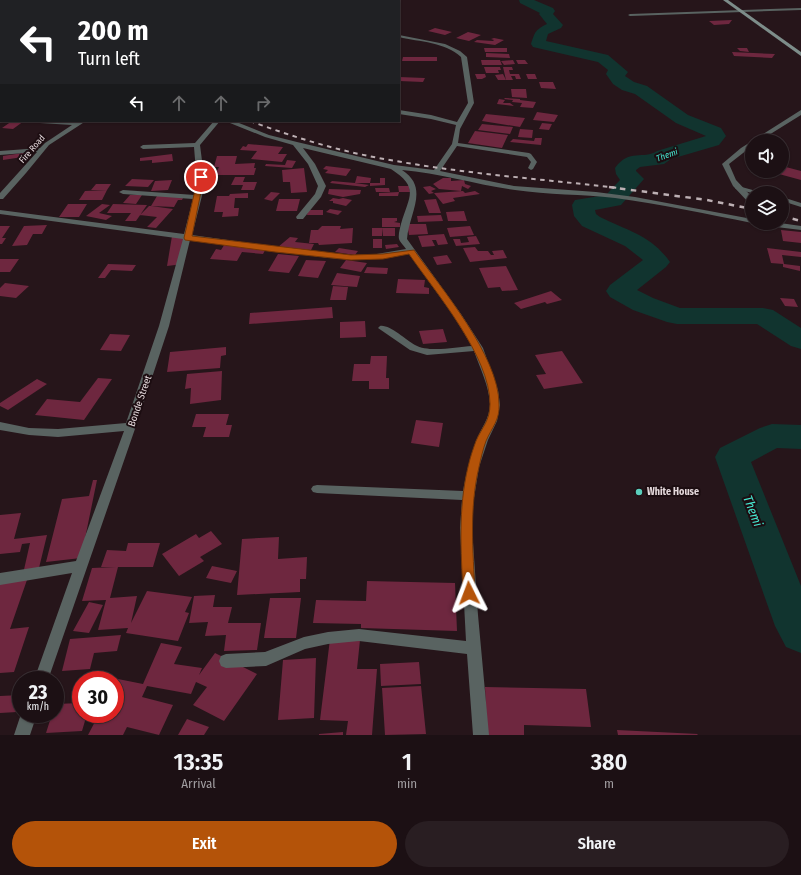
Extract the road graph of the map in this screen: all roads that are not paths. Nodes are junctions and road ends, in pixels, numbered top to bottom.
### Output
1 (726, 0) edge
2 (801, 9) edge
3 (742, 12) junction
4 (630, 15) dead end
5 (400, 37) edge
6 (801, 54) edge
7 (400, 112) edge
8 (801, 112) edge
9 (60, 122) edge
10 (216, 122) edge
11 (231, 122) edge
12 (80, 123) edge
13 (459, 124) junction
14 (766, 134) edge
15 (295, 144) junction
16 (455, 144) junction
17 (197, 145) junction
18 (143, 148) dead end
19 (745, 148) edge
20 (42, 150) junction
21 (0, 153) edge
22 (393, 167) junction
23 (531, 168) dead end
24 (436, 172) junction
25 (738, 188) junction
26 (745, 190) edge
27 (123, 192) dead end
28 (745, 194) edge
29 (0, 197) edge
30 (197, 197) junction
31 (789, 201) edge
32 (801, 205) edge
33 (0, 212) edge
34 (300, 217) dead end
35 (745, 220) edge
36 (789, 222) edge
37 (789, 226) edge
38 (801, 227) edge
39 (188, 238) junction
40 (411, 251) junction
41 (383, 328) dead end
42 (478, 348) junction
43 (0, 426) edge
44 (132, 426) junction
45 (317, 490) dead end
46 (469, 496) junction
47 (81, 566) junction
48 (0, 579) edge
49 (474, 648) junction
50 (226, 661) dead end
51 (44, 671) edge
52 (26, 723) edge
53 (22, 735) edge
54 (481, 735) edge

1 - 3 street
2 - 3 street
3 - 4 street
3 - 6 street
5 - 13 street
7 - 13 street
8 - 14 street
9 - 12 street
10 - 17 street
11 - 15 street
12 - 20 street, Fire Road
13 - 16 street
15 - 22 street
15 - 34 street
16 - 23 street
16 - 24 street
17 - 18 street
17 - 30 street, Bonde Street
19 - 25 street
20 - 21 street
20 - 29 street, Fire Road
22 - 24 street
22 - 40 street
24 - 35 street
25 - 26 lane
25 - 28 street
27 - 30 street
30 - 39 street, Bonde Street
31 - 32 lane
33 - 39 street
36 - 38 street
37 - 38 street
39 - 40 street
39 - 44 street, Bonde Street
40 - 42 street
41 - 42 street
42 - 46 street
43 - 44 street
44 - 47 street, Bonde Street
45 - 46 street
46 - 49 street
47 - 48 street
47 - 51 street, Bonde Street
49 - 50 street
49 - 54 street
52 - 53 street

